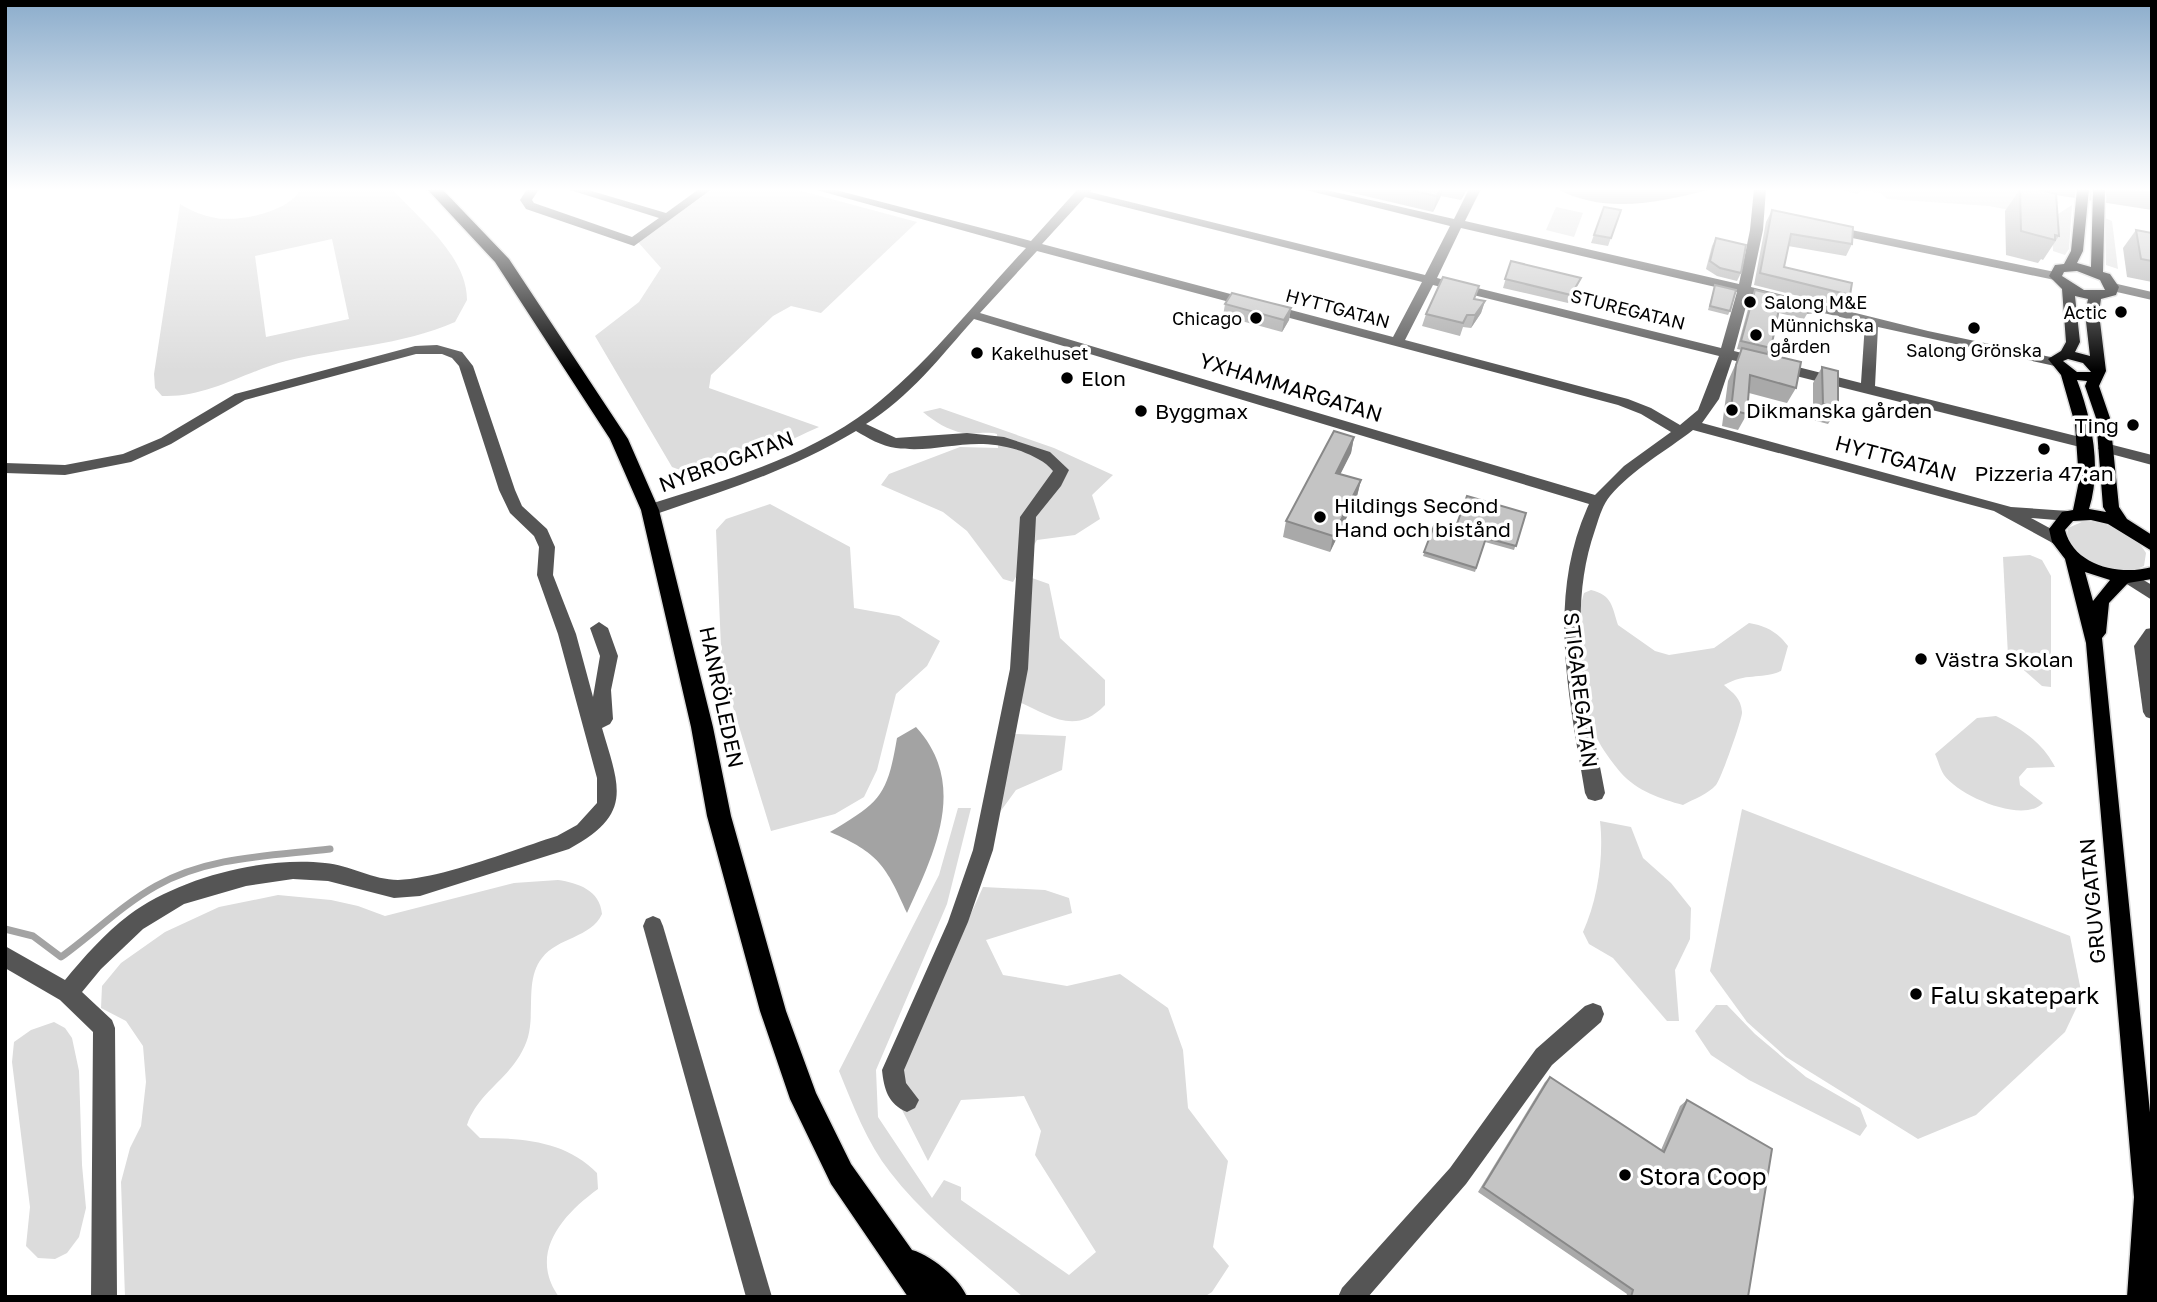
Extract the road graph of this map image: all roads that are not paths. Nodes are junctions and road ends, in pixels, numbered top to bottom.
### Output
1 (491, 250) edge
2 (1031, 250) edge
3 (1048, 250) edge
4 (1312, 250) edge
5 (1444, 250) edge
6 (1571, 250) edge
7 (1754, 250) edge
8 (1926, 250) edge
9 (2077, 250) edge
10 (2097, 250) edge
11 (2069, 266) junction
12 (2097, 272) junction
13 (2055, 276) junction
14 (1429, 280) junction
15 (2113, 287) junction
16 (2068, 288) junction
17 (1743, 290) junction
18 (2095, 295) junction
19 (2152, 296) edge
20 (971, 314) junction
21 (1872, 322) junction
22 (1397, 343) junction
23 (1728, 354) junction
24 (2063, 363) junction
25 (2097, 371) junction
26 (1867, 389) junction
27 (857, 425) junction
28 (1686, 428) junction
29 (2084, 443) junction
30 (2105, 448) junction
31 (2152, 460) edge
32 (5, 468) edge
33 (1598, 501) junction
34 (650, 510) junction
35 (2009, 510) junction
36 (2073, 515) junction
37 (2121, 523) junction
38 (2060, 541) junction
39 (2150, 542) edge
40 (2072, 555) junction
41 (2152, 573) edge
42 (2126, 577) junction
43 (2152, 594) edge
44 (599, 628) dead end
45 (2152, 634) edge
46 (2095, 643) junction
47 (2152, 712) edge
48 (592, 725) junction
49 (1595, 793) dead end
50 (653, 926) dead end
51 (5, 956) edge
52 (68, 993) junction
53 (1593, 1014) dead end
54 (906, 1100) dead end
55 (2149, 1206) edge
56 (895, 1249) junction
57 (104, 1297) edge
58 (759, 1297) edge
59 (926, 1297) edge
60 (952, 1297) edge
61 (1351, 1297) edge
62 (2140, 1297) edge

1 - 34 highway, HANRÖLEDEN
2 - 20 street, NYBROGATAN
3 - 22 street, HYTTGATAN
4 - 14 street, STUREGATAN
5 - 14 street
6 - 17 street
7 - 17 street, STIGAREGATAN
8 - 13 street
9 - 11 main road
10 - 12 main road
11 - 12 main road
11 - 13 main road
12 - 15 main road
13 - 16 main road
14 - 22 street
14 - 23 street, STUREGATAN
15 - 18 main road
15 - 19 street
16 - 18 main road
16 - 24 main road
17 - 21 street
17 - 23 street, STIGAREGATAN
18 - 25 main road
20 - 27 street, NYBROGATAN
20 - 33 street, YXHAMMARGATAN
21 - 24 street
21 - 26 street
22 - 28 street, HYTTGATAN
23 - 26 street, STUREGATAN
23 - 28 street, STIGAREGATAN
24 - 25 main road
24 - 29 main road
25 - 30 main road
26 - 29 street, STUREGATAN
27 - 34 street, NYBROGATAN
27 - 54 street
28 - 33 street, STIGAREGATAN
28 - 35 street, HYTTGATAN
29 - 36 main road
30 - 31 street
30 - 37 main road
32 - 48 street
33 - 49 street, STIGAREGATAN
34 - 56 highway, HANRÖLEDEN
35 - 36 street, HYTTGATAN
35 - 38 street, HYTTGATAN
36 - 37 main road
36 - 38 main road
37 - 39 main road
38 - 40 main road
40 - 42 main road
40 - 46 main road, GRUVGATAN
41 - 42 main road
42 - 43 street
42 - 46 main road, GRUVGATAN
44 - 48 street
45 - 47 street
46 - 55 main road, GRUVGATAN
48 - 52 street
50 - 58 street
51 - 52 street
52 - 57 street
53 - 61 street
55 - 62 main road, GRUVGATAN
56 - 59 highway, HANRÖLEDEN
56 - 60 highway, HANRÖLEDEN

